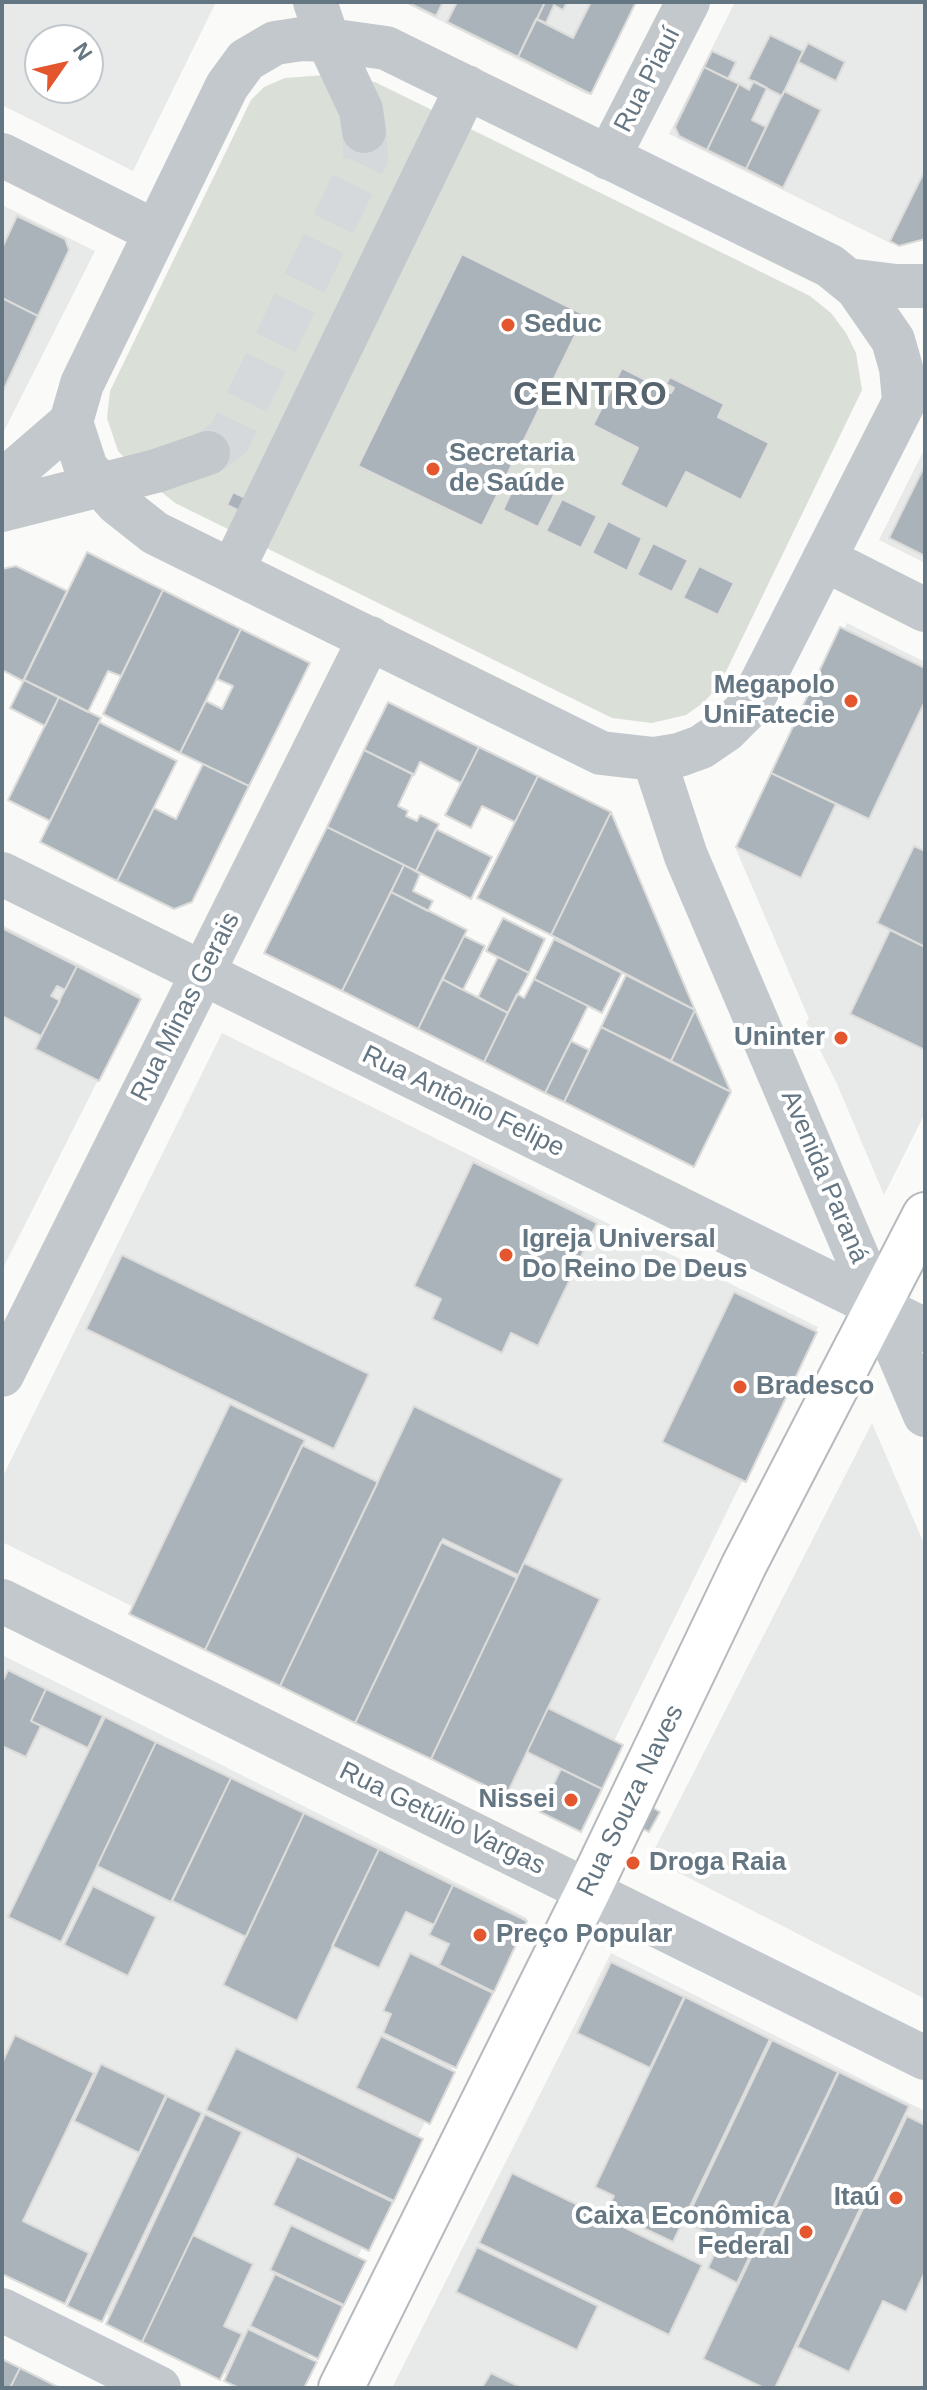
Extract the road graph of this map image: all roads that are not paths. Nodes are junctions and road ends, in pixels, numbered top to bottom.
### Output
1 (688, 2) edge
2 (321, 21) edge
3 (467, 87) junction
4 (364, 131) tunnel mouth
5 (2, 155) edge
6 (608, 158) junction
7 (156, 232) junction
8 (848, 280) junction
9 (925, 286) edge
10 (914, 382) edge
11 (71, 422) junction
12 (208, 453) tunnel mouth
13 (2, 482) edge
14 (101, 485) junction
15 (2, 510) edge
16 (824, 559) junction
17 (232, 571) junction
18 (925, 610) edge
19 (370, 638) junction
20 (654, 759) junction
21 (2, 874) edge
22 (202, 974) junction
23 (925, 1215) edge
24 (880, 1306) junction
25 (925, 1330) edge
26 (2, 1375) edge
27 (925, 1415) edge
28 (2, 1601) edge
29 (588, 1891) junction
30 (925, 2058) edge
31 (2, 2310) edge
32 (159, 2388) edge
33 (341, 2388) edge

1 - 6 street, Rua Piauí
2 - 3 street
2 - 4 street
2 - 7 street
3 - 6 street
3 - 17 street
5 - 7 street
6 - 8 street
7 - 11 street
8 - 9 street
8 - 10 street
10 - 16 street
11 - 13 street
11 - 14 street
12 - 14 street
14 - 15 street
14 - 17 street
16 - 18 street
16 - 20 street
17 - 19 street
19 - 20 street
19 - 22 street, Rua Minas Gerais
20 - 24 street, Avenida Paraná
21 - 22 street, Rua Antônio Felipe
22 - 24 street, Rua Antônio Felipe
22 - 26 street, Rua Minas Gerais
23 - 24 main road, Rua Souza Naves
24 - 25 street, Rua Antônio Felipe
24 - 27 street, Avenida Paraná
24 - 29 main road, Rua Souza Naves
28 - 29 street, Rua Getúlio Vargas
29 - 30 street, Rua Getúlio Vargas
29 - 33 main road, Rua Souza Naves
31 - 32 street

